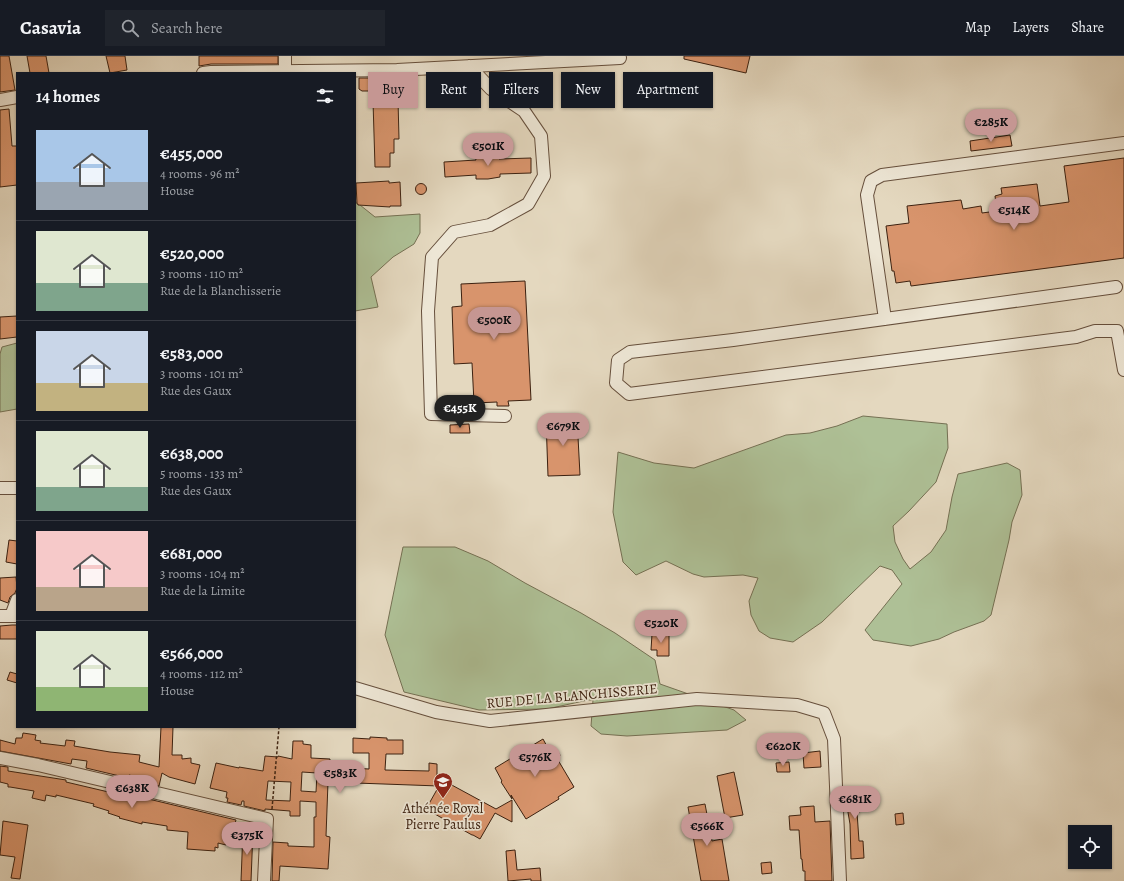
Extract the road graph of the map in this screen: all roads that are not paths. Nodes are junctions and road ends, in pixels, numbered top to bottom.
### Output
1 (285, 56) edge
2 (620, 58) dead end
3 (444, 62) edge
4 (469, 66) junction
5 (285, 71) junction
6 (211, 72) edge
7 (16, 97) edge
8 (0, 100) edge
9 (1124, 143) edge
10 (1116, 287) dead end
11 (885, 319) junction
12 (1124, 370) edge
13 (505, 416) dead end
14 (0, 488) edge
15 (16, 488) edge
16 (16, 602) edge
17 (9, 616) edge
18 (356, 688) edge
19 (0, 758) edge
20 (264, 881) edge
21 (840, 881) edge

1 - 5 street
2 - 4 street
3 - 4 street
3 - 5 street
4 - 13 street
5 - 6 street
7 - 8 street
9 - 11 street
10 - 11 street
11 - 12 street
14 - 15 street
16 - 17 street
18 - 21 street, RUE DE LA BLANCHISSERIE
19 - 20 street

